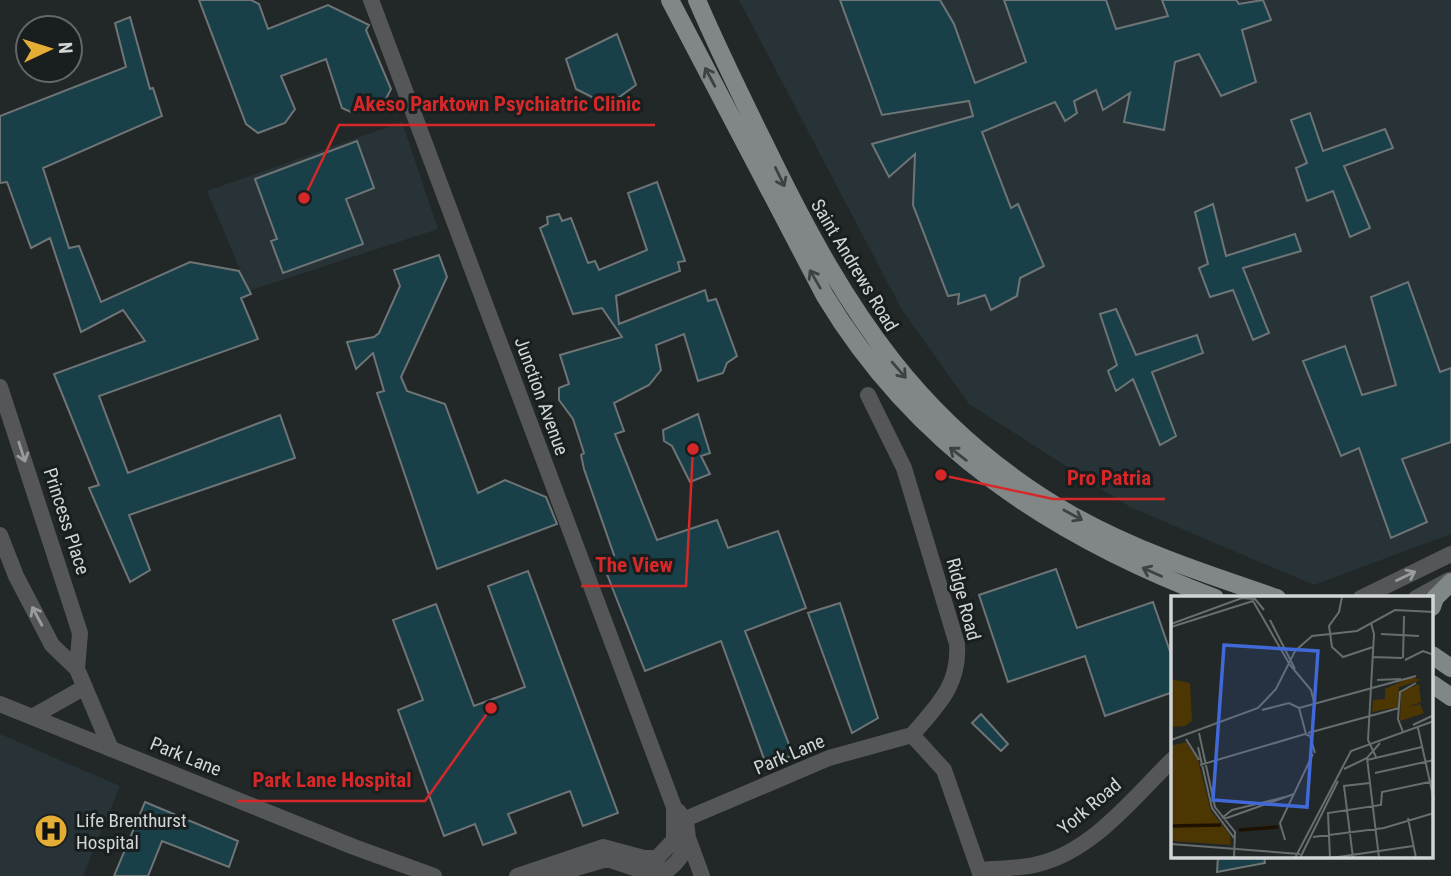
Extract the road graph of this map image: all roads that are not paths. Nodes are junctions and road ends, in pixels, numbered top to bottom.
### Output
1 (371, 0) edge
2 (670, 0) edge
3 (697, 0) edge
4 (0, 387) edge
5 (868, 395) dead end
6 (0, 535) edge
7 (1451, 554) edge
8 (1451, 580) edge
9 (1210, 596) edge
10 (1271, 596) edge
11 (1365, 596) edge
12 (1420, 596) edge
13 (1434, 602) edge
14 (77, 669) junction
15 (1434, 685) edge
16 (85, 687) junction
17 (1451, 697) edge
18 (0, 704) edge
19 (32, 717) junction
20 (912, 735) junction
21 (111, 749) junction
22 (1171, 761) edge
23 (678, 816) junction
24 (688, 838) junction
25 (662, 869) edge
26 (980, 873) edge
27 (434, 876) edge
28 (517, 876) edge
29 (550, 876) edge
30 (702, 876) edge

1 - 23 street, Junction Avenue
9 -> 2 main road, Saint Andrews Road
3 -> 10 main road, Saint Andrews Road
4 -> 14 street, Princess Place
5 - 20 street, Ridge Road
14 -> 6 street, Princess Place
11 -> 7 street
8 - 12 street
8 - 13 main road
14 - 16 street, Princess Place
15 - 17 main road
16 - 19 street
16 - 21 street, Princess Place
18 - 19 street, Park Lane
19 - 21 street, Park Lane
20 - 23 street, Park Lane
20 - 26 street
21 - 27 street, Park Lane
22 - 26 street, York Road
23 - 24 street
23 - 25 street
24 - 25 street
24 - 30 street
25 - 28 street
25 - 29 street

